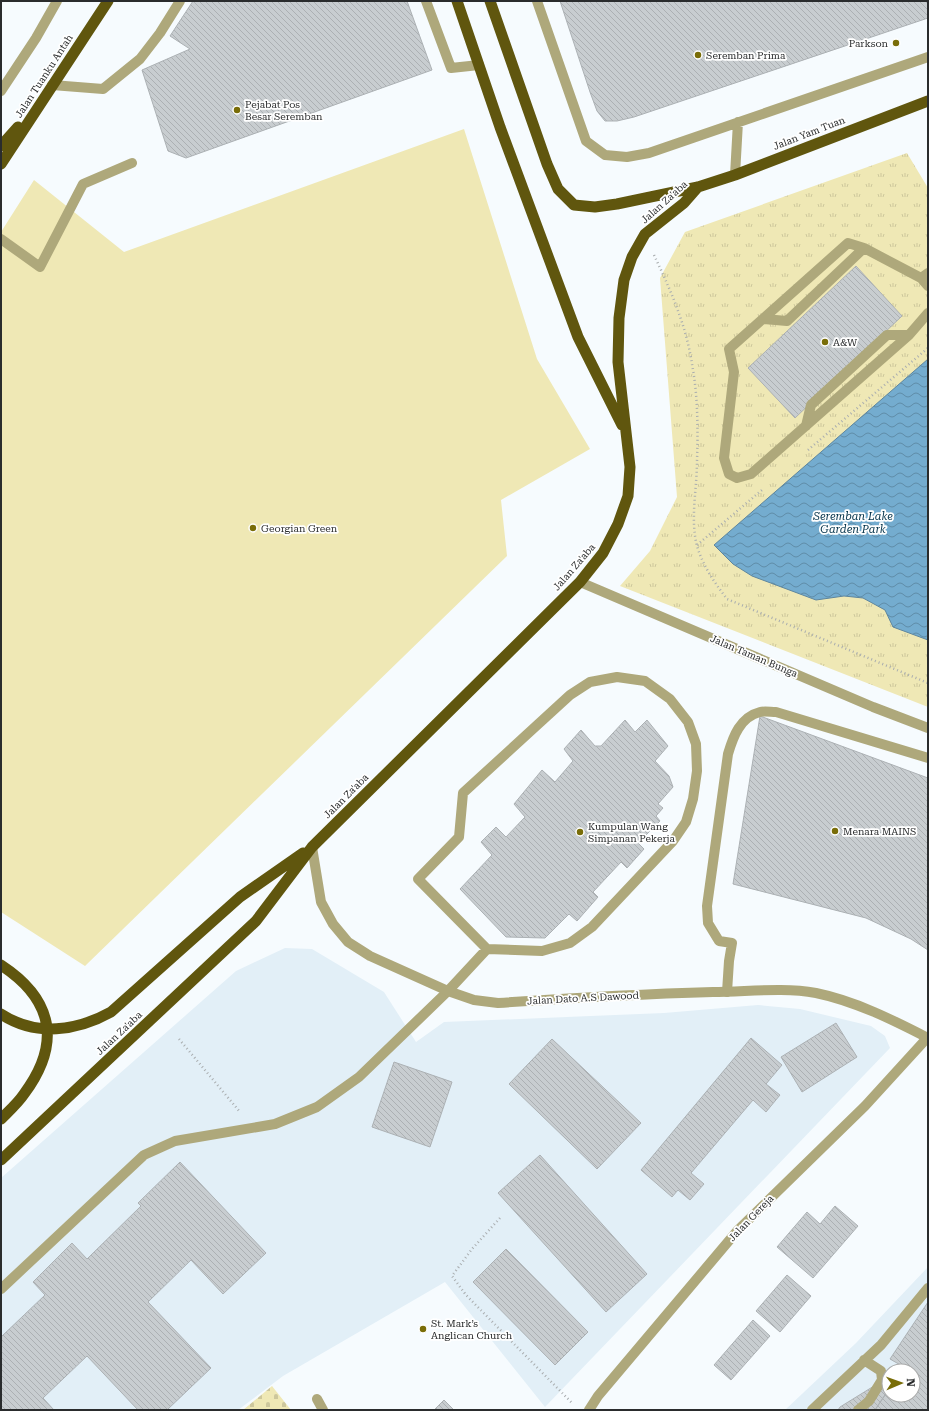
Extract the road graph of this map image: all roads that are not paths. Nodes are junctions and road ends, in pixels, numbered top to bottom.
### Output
1 (57, 1) edge
2 (108, 1) edge
3 (180, 1) edge
4 (426, 1) edge
5 (457, 1) edge
6 (490, 1) edge
7 (537, 1) edge
8 (928, 57) edge
9 (479, 66) junction
10 (52, 85) junction
11 (1, 91) edge
12 (928, 101) edge
13 (39, 105) junction
14 (738, 122) junction
15 (1, 146) edge
16 (132, 163) dead end
17 (1, 164) edge
18 (735, 175) junction
19 (698, 187) junction
20 (1, 239) edge
21 (864, 248) junction
22 (924, 275) edge
23 (928, 286) edge
24 (928, 313) edge
25 (764, 318) junction
26 (909, 335) junction
27 (806, 426) junction
28 (625, 430) junction
29 (580, 582) junction
30 (928, 728) edge
31 (928, 758) edge
32 (312, 846) junction
33 (487, 949) junction
34 (1, 965) edge
35 (448, 991) junction
36 (727, 992) junction
37 (1, 1014) edge
38 (48, 1029) junction
39 (927, 1038) edge
40 (1, 1119) edge
41 (1, 1160) edge
42 (928, 1288) edge
43 (1, 1289) edge
44 (864, 1360) junction
45 (317, 1399) dead end
46 (323, 1410) edge
47 (589, 1410) edge
48 (812, 1410) edge
49 (858, 1410) edge

1 - 11 street
2 - 10 highway, Jalan Tuanku Antah
3 - 10 street
4 - 9 street
5 - 9 highway
6 - 19 highway, Jalan Yam Tuan
7 - 14 street
8 - 14 street
9 - 28 highway
10 - 13 highway, Jalan Tuanku Antah
12 - 18 highway, Jalan Yam Tuan
13 - 15 highway
13 - 17 highway, Jalan Tuanku Antah
14 - 18 street
16 - 20 street
18 - 19 highway, Jalan Yam Tuan
19 - 28 highway, Jalan Za'aba
21 - 22 street
21 - 25 street
21 - 25 street
22 - 23 street
24 - 26 street
25 - 27 street
26 - 27 street
26 - 27 street
28 - 29 highway, Jalan Za'aba
29 - 30 street, Jalan Taman Bunga
29 - 32 highway, Jalan Za'aba
31 - 36 street
32 - 35 street, Jalan Dato A.S Dawood
32 - 38 highway, Jalan Za'aba
32 - 41 highway, Jalan Za'aba
33 - 33 street
33 - 35 street
34 - 38 highway
35 - 36 street, Jalan Dato A.S Dawood
35 - 43 street
36 - 39 street, Jalan Dato A.S Dawood
37 - 38 highway, Jalan Za'aba
38 - 40 highway
39 - 47 street, Jalan Gereja
42 - 44 street
44 - 48 street
44 - 49 street
45 - 46 street

